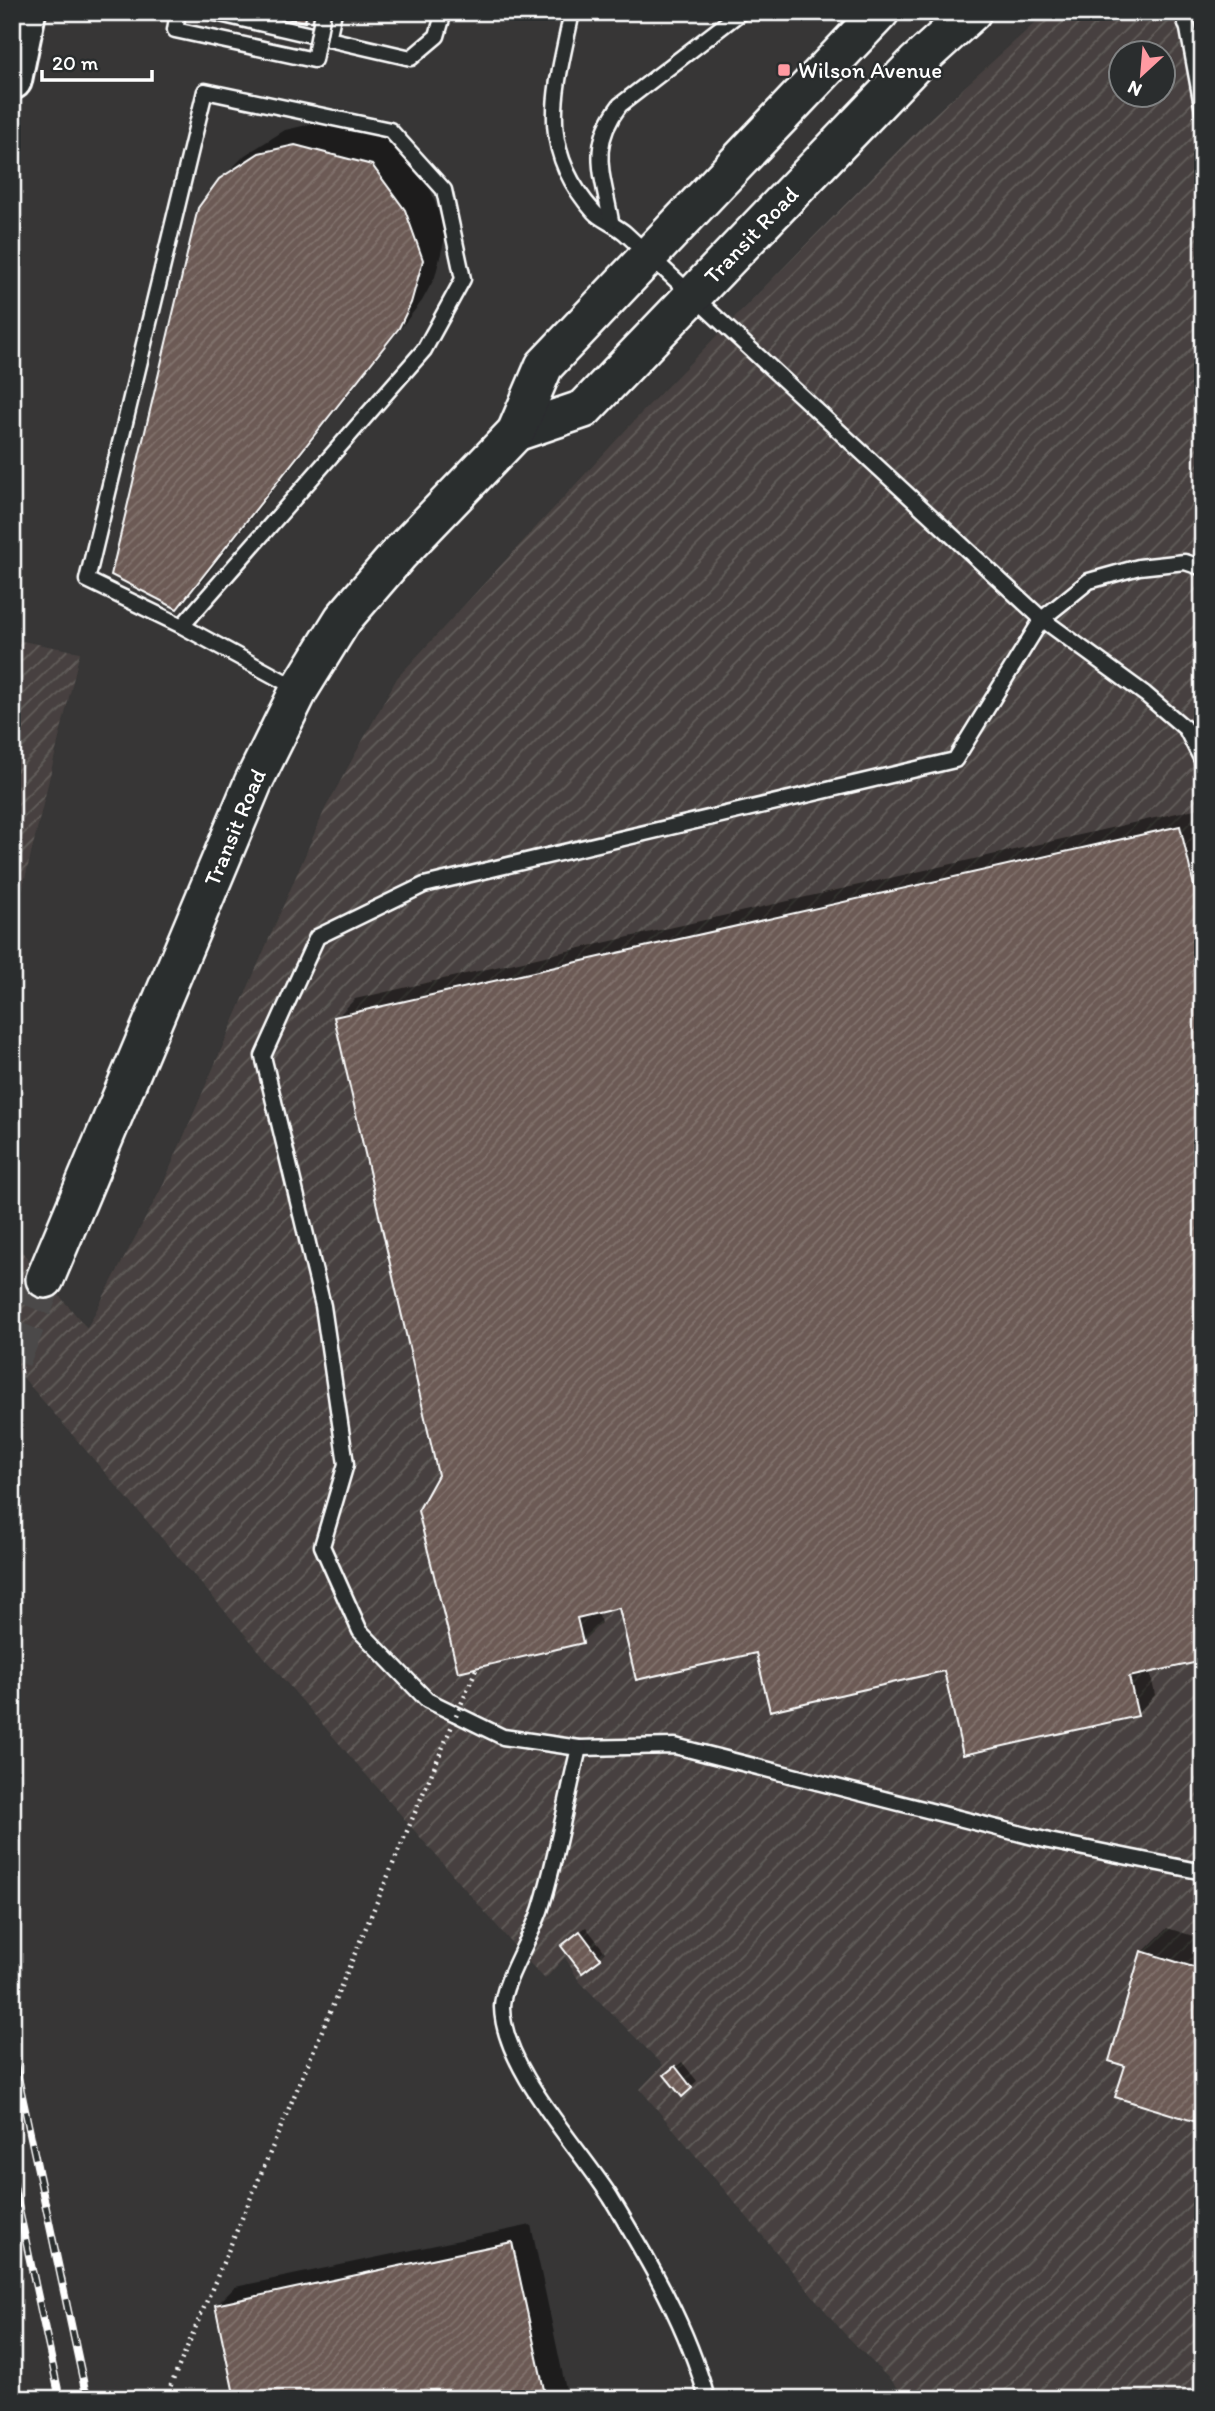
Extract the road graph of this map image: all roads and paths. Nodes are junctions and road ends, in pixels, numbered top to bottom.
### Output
1 (26, 12) edge
2 (178, 12) edge
3 (211, 12) edge
4 (323, 12) edge
5 (334, 12) edge
6 (444, 12) edge
7 (572, 12) edge
8 (741, 12) edge
9 (880, 12) edge
10 (972, 12) edge
11 (1182, 12) edge
12 (328, 38) junction
13 (12, 80) edge
14 (1203, 111) edge
15 (611, 221) junction
16 (648, 256) junction
17 (692, 297) junction
18 (516, 432) junction
19 (1203, 568) edge
20 (1042, 619) junction
21 (182, 626) junction
22 (299, 690) junction
23 (1203, 762) edge
24 (45, 1279) tunnel mouth
25 (477, 1667) dead end
26 (579, 1748) junction
27 (1203, 1872) edge
28 (166, 2399) edge
29 (707, 2399) edge

1 - 13 highway
2 - 4 lane, bridge
3 - 12 lane
5 - 12 lane
6 - 12 lane
7 - 15 lane
8 - 15 lane
9 - 16 street, Transit Road
10 - 17 street, Transit Road
11 - 14 lane
15 - 16 lane
16 - 17 lane
16 - 18 street, Transit Road
17 - 18 street, Transit Road
17 - 20 lane
18 - 22 street, Transit Road
19 - 20 lane
20 - 23 lane
20 - 26 lane
21 - 21 lane
21 - 22 lane
22 - 24 street, Transit Road
25 - 28 path, bridge
26 - 27 lane
26 - 29 lane

